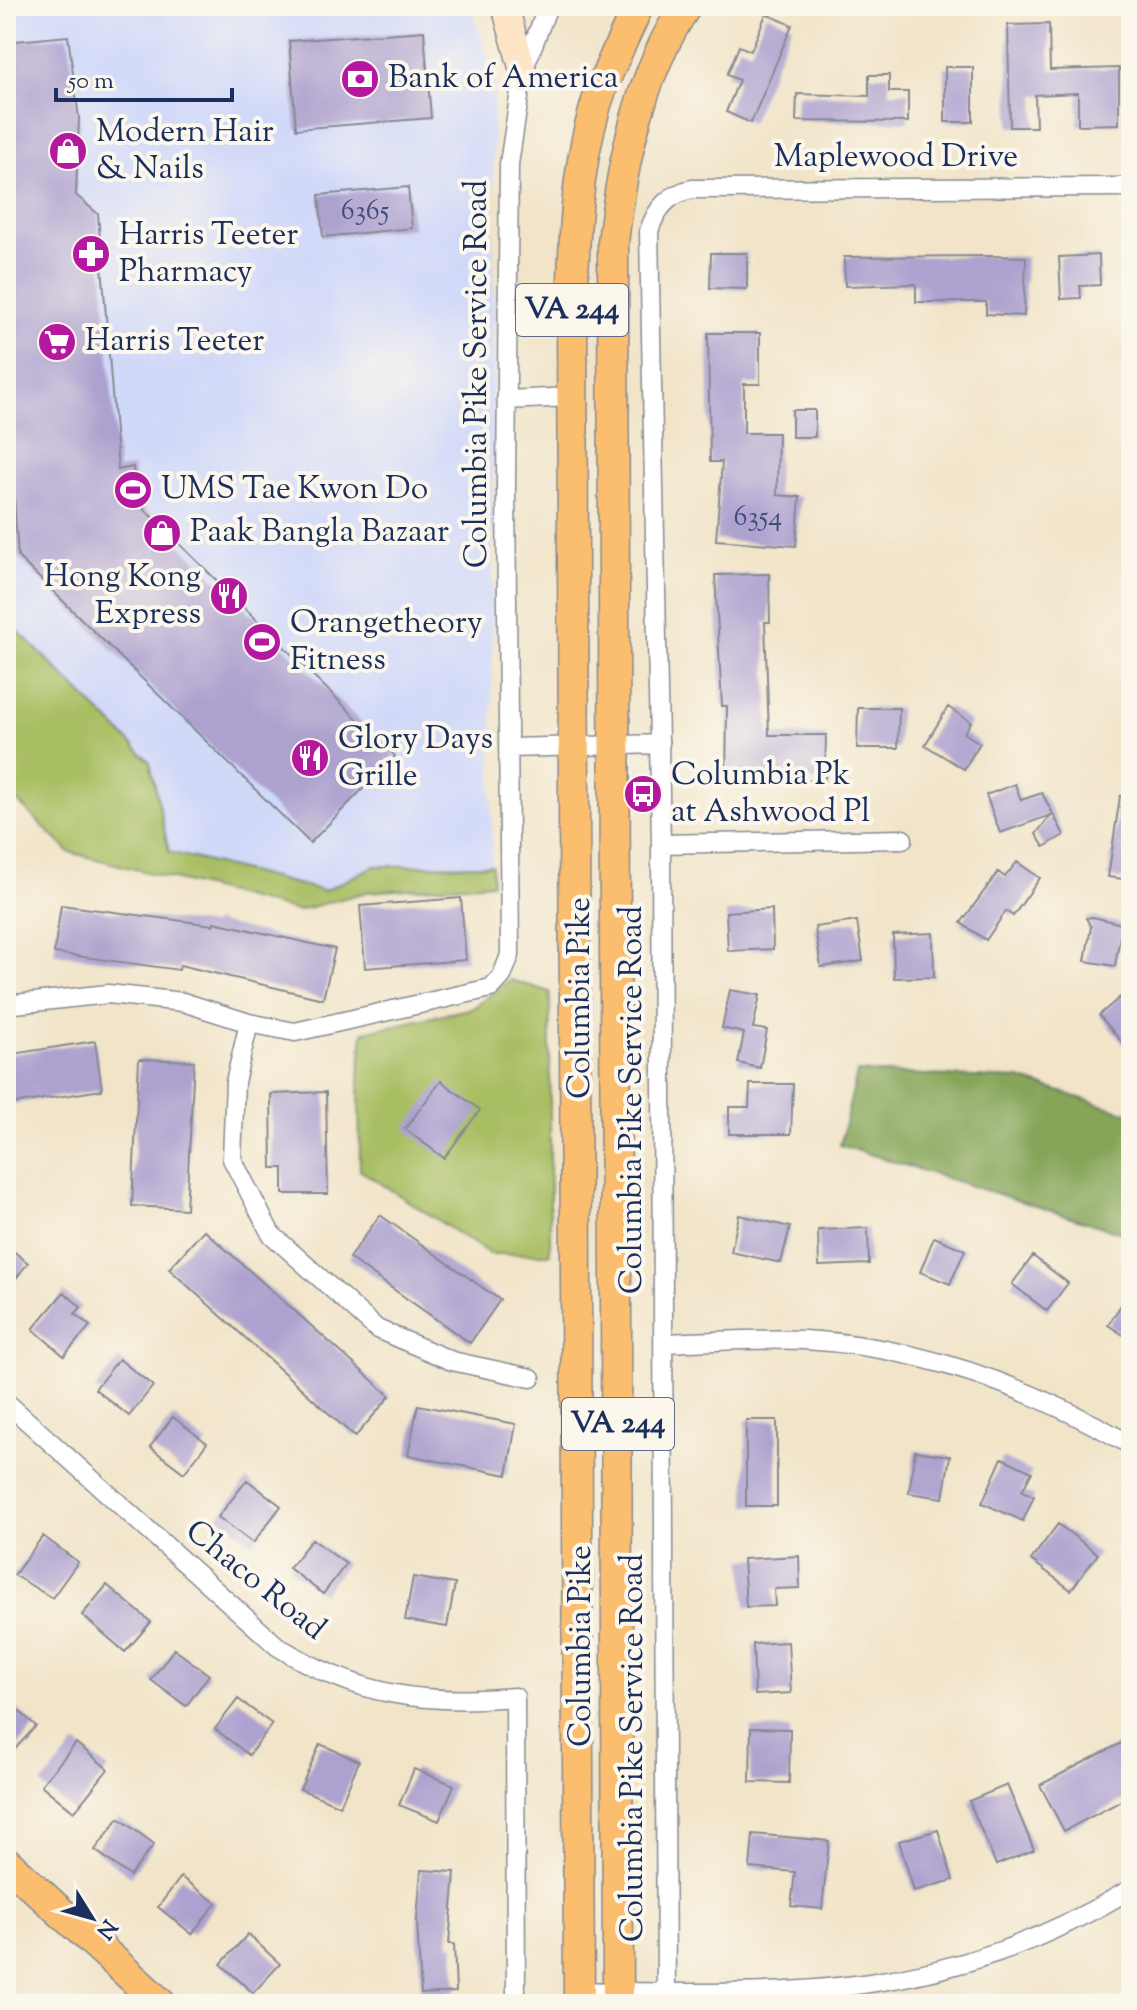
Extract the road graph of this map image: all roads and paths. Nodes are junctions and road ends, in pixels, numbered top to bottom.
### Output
1 (505, 6) edge
2 (548, 6) edge
3 (638, 6) edge
4 (686, 6) edge
5 (523, 71) junction
6 (1131, 187) edge
7 (665, 201) joint
8 (572, 397) junction
9 (506, 400) junction
10 (660, 744) junction
11 (617, 745) junction
12 (573, 746) junction
13 (510, 748) junction
14 (903, 839) dead end
15 (661, 844) junction
16 (6, 1005) edge
17 (249, 1023) junction
18 (664, 1343) junction
19 (531, 1378) dead end
20 (6, 1402) edge
21 (1131, 1445) edge
22 (6, 1862) edge
23 (1131, 1889) edge
24 (579, 1997) edge
25 (618, 1998) edge
26 (666, 1998) edge
27 (161, 2004) edge
28 (516, 2004) edge

1 - 5 main road
2 - 5 street, Columbia Pike Service Road
3 - 8 main road, Columbia Pike / VA 244
4 - 11 main road, Columbia Pike / VA 244
5 - 9 street, Columbia Pike Service Road
6 - 7 street, Maplewood Drive
7 - 10 street, Columbia Pike Service Road
8 - 9 street
8 - 12 main road, Columbia Pike / VA 244
9 - 13 street, Columbia Pike Service Road
10 - 11 street
10 - 15 street, Columbia Pike Service Road
11 - 12 street
11 - 25 main road, Columbia Pike / VA 244
12 - 13 street
12 - 24 main road, Columbia Pike / VA 244
13 - 17 street, Columbia Pike Service Road
14 - 15 street
15 - 18 street, Columbia Pike Service Road
16 - 17 street, Columbia Pike Service Road
17 - 19 street
18 - 21 street
18 - 26 street, Columbia Pike Service Road
20 - 28 street, Chaco Road
22 - 27 main road
23 - 26 street
24 - 25 street
25 - 26 street

